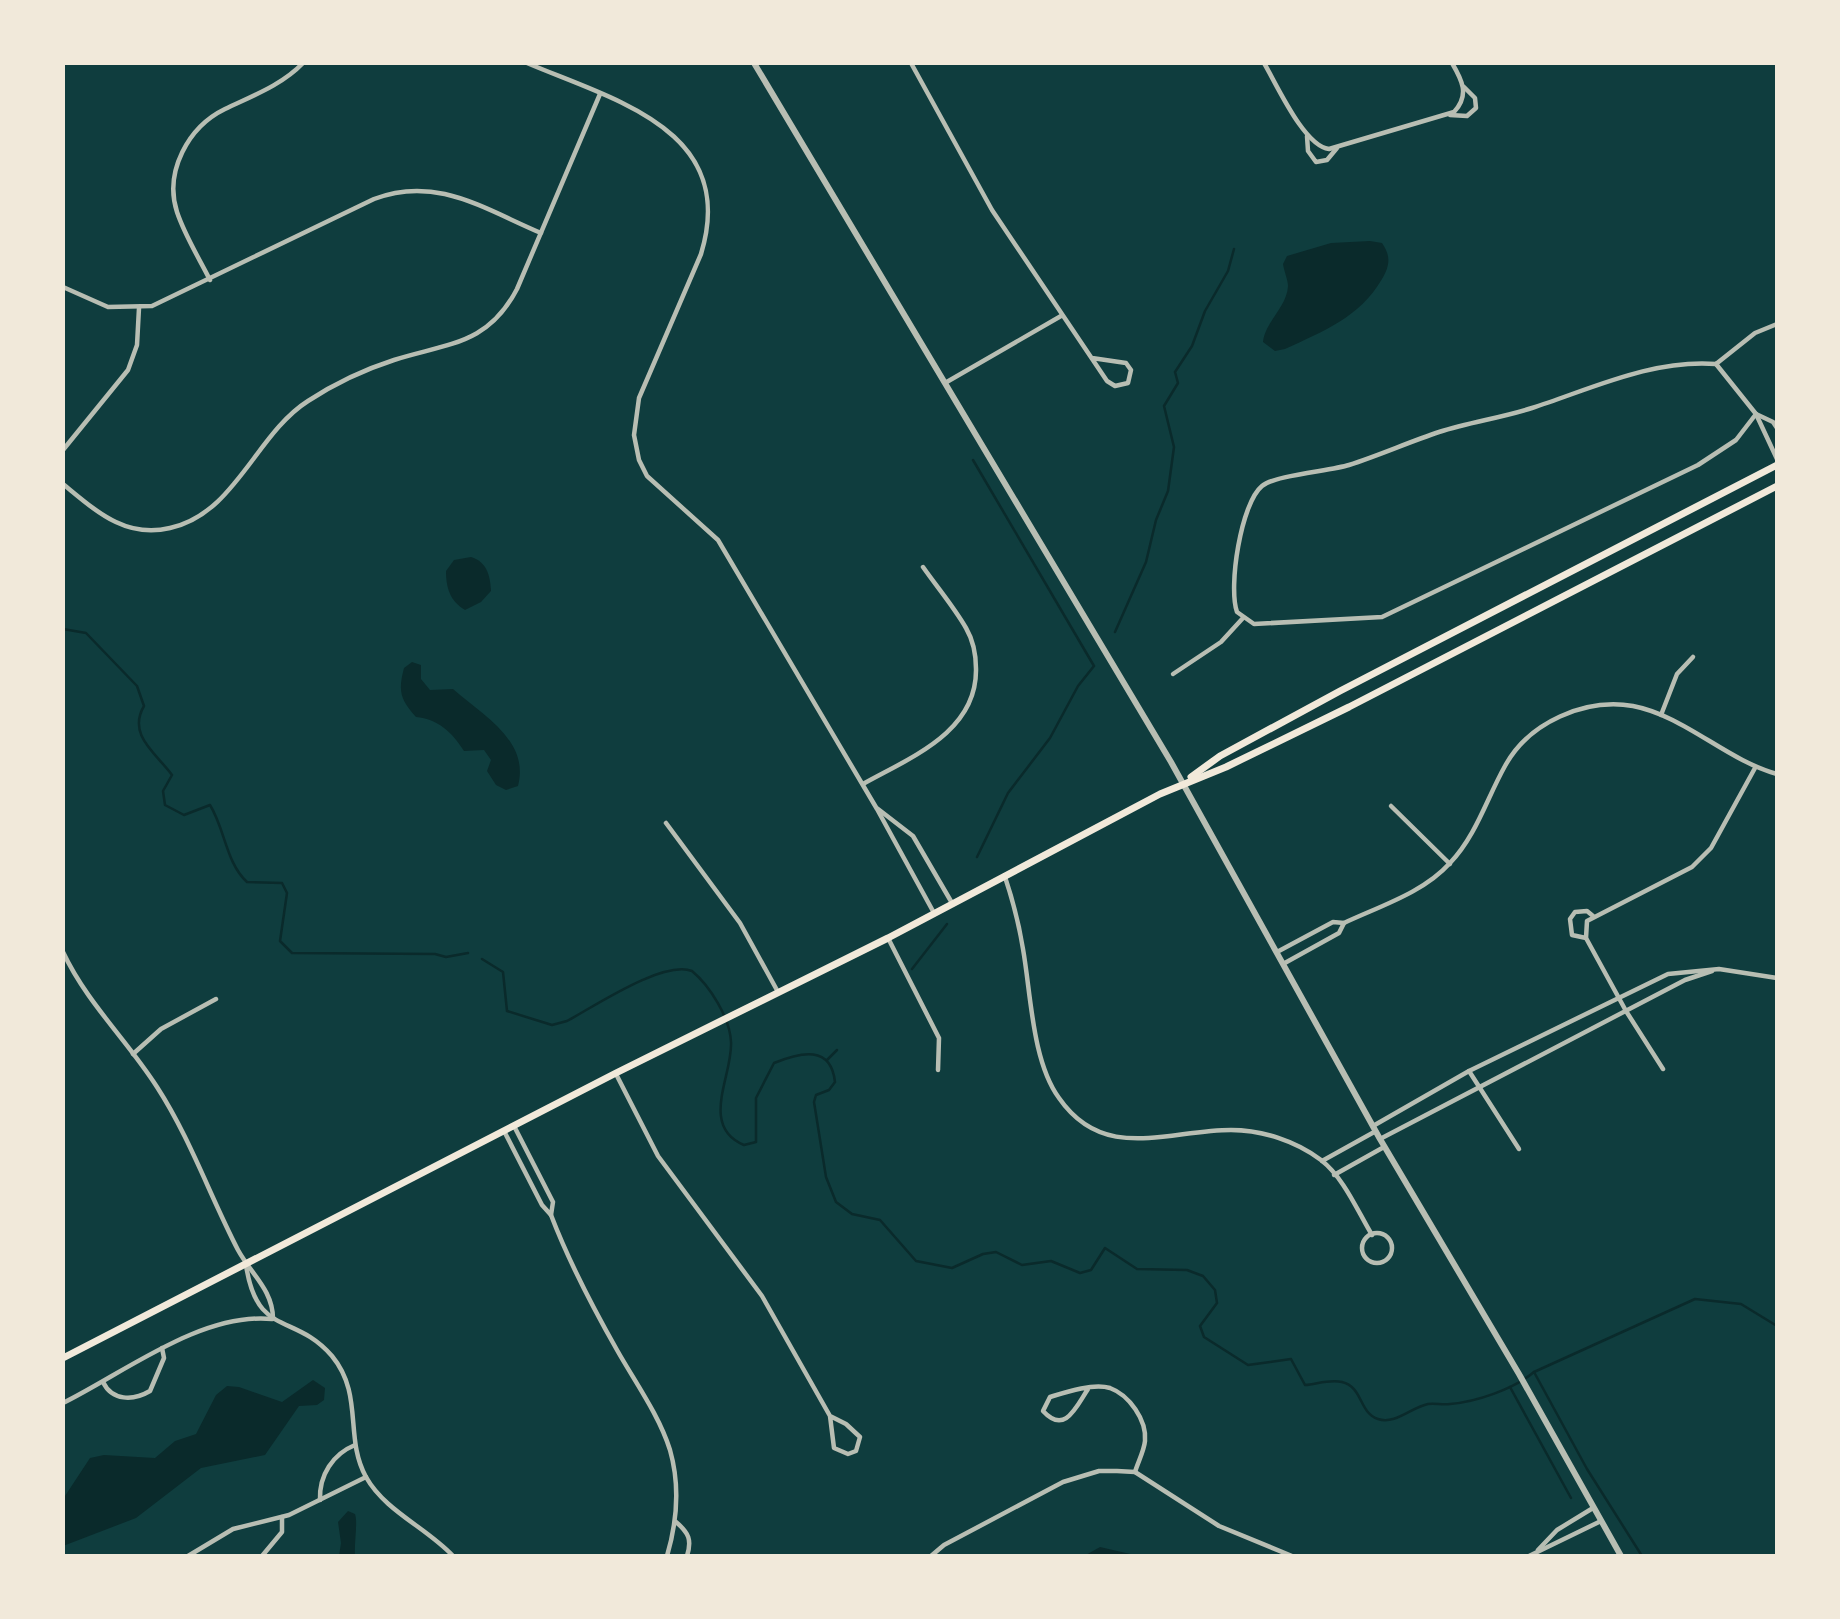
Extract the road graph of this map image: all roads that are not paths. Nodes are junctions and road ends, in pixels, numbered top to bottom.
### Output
1 (303, 63) edge
2 (527, 63) edge
3 (754, 63) edge
4 (911, 63) edge
5 (1264, 63) edge
6 (1452, 63) edge
7 (1464, 87) junction
8 (600, 94) junction
9 (1449, 114) junction
10 (1307, 135) junction
11 (1338, 148) junction
12 (541, 233) junction
13 (210, 280) junction
14 (63, 287) edge
15 (139, 308) junction
16 (1061, 316) junction
17 (1777, 324) edge
18 (1092, 358) junction
19 (1716, 364) junction
20 (945, 383) junction
21 (1756, 414) junction
22 (1777, 428) edge
23 (63, 450) edge
24 (1777, 459) edge
25 (1777, 465) edge
26 (63, 484) edge
27 (1777, 486) edge
28 (923, 567) dead end
29 (1242, 618) junction
30 (1693, 657) dead end
31 (1172, 674) dead end
32 (1661, 715) junction
33 (1755, 768) junction
34 (1777, 774) edge
35 (1182, 784) junction
36 (863, 785) junction
37 (1391, 806) dead end
38 (877, 809) junction
39 (666, 823) dead end
40 (1450, 864) junction
41 (1004, 876) junction
42 (952, 903) junction
43 (934, 913) junction
44 (1592, 916) junction
45 (1344, 923) junction
46 (888, 938) junction
47 (1587, 938) junction
48 (63, 951) edge
49 (1277, 952) junction
50 (1283, 964) junction
51 (1719, 969) junction
52 (1777, 978) edge
53 (779, 993) junction
54 (1619, 996) junction
55 (216, 999) dead end
56 (1626, 1011) junction
57 (133, 1054) junction
58 (1663, 1069) dead end
59 (938, 1070) dead end
60 (1469, 1071) junction
61 (616, 1073) junction
62 (1478, 1086) junction
63 (514, 1125) junction
64 (1375, 1128) junction
65 (504, 1131) junction
66 (1380, 1139) junction
67 (1384, 1147) junction
68 (1519, 1149) dead end
69 (1322, 1161) junction
70 (1334, 1175) junction
71 (551, 1215) junction
72 (1371, 1235) junction
73 (245, 1264) junction
74 (273, 1319) junction
75 (162, 1348) junction
76 (63, 1358) edge
77 (103, 1382) junction
78 (1088, 1389) junction
79 (63, 1403) edge
80 (830, 1416) junction
81 (355, 1445) junction
82 (1135, 1472) junction
83 (366, 1477) junction
84 (320, 1500) junction
85 (1593, 1507) junction
86 (282, 1517) junction
87 (1601, 1521) junction
88 (676, 1522) junction
89 (1275, 1550) junction
90 (1535, 1553) junction
91 (188, 1556) edge
92 (262, 1556) edge
93 (453, 1556) edge
94 (667, 1556) edge
95 (687, 1556) edge
96 (932, 1556) edge
97 (1271, 1556) edge
98 (1292, 1556) edge
99 (1529, 1556) edge
100 (1621, 1556) edge

1 - 13 street
2 - 8 street
3 - 20 street
4 - 16 street
5 - 10 street
6 - 7 street
7 - 9 street
7 - 9 street
8 - 12 street
8 - 36 street
9 - 11 street
10 - 11 street
10 - 11 street
12 - 13 street
12 - 26 street
13 - 15 street
14 - 15 street
15 - 23 street
16 - 18 street
16 - 20 street
17 - 19 street
18 - 18 street
19 - 21 street
19 - 29 street
20 - 35 street
21 - 22 street
21 - 24 street
21 - 29 street
25 - 35 main road
27 - 35 main road
28 - 36 street
29 - 31 street
30 - 32 street
32 - 33 street
32 - 40 street
33 - 34 street
33 - 44 street
35 - 41 main road
35 - 49 street
36 - 38 street
37 - 40 street
38 - 42 street
38 - 43 street
39 - 53 street
40 - 45 street
41 - 42 main road
41 - 69 street
42 - 43 main road
43 - 46 main road
44 - 47 street
44 - 47 street
45 - 49 street
45 - 50 street
46 - 53 main road
46 - 59 street
47 - 54 street
48 - 57 street
49 - 50 street
50 - 64 street
51 - 52 street
51 - 54 street
51 - 56 street
53 - 61 main road
54 - 56 street
54 - 60 street
55 - 57 street
56 - 58 street
56 - 62 street
57 - 73 street
60 - 62 street
60 - 64 street
61 - 63 main road
61 - 80 street
62 - 66 street
62 - 68 street
63 - 65 main road
63 - 71 street
64 - 66 street
64 - 69 street
65 - 71 street
65 - 73 main road
66 - 67 street
67 - 70 street
67 - 85 street
69 - 70 street
70 - 72 street
71 - 88 street
72 - 72 street
73 - 74 street
73 - 74 street
73 - 76 main road
74 - 75 street
74 - 81 street
75 - 77 street
75 - 77 street
77 - 79 street
78 - 78 street
78 - 82 street
80 - 80 street
81 - 83 street
81 - 84 street
82 - 89 street
82 - 96 street
83 - 84 street
83 - 93 street
84 - 86 street
85 - 87 street
85 - 90 street
86 - 91 street
86 - 92 street
87 - 90 street
87 - 100 street
88 - 94 street
88 - 95 street
89 - 97 street
89 - 98 street
90 - 99 street

